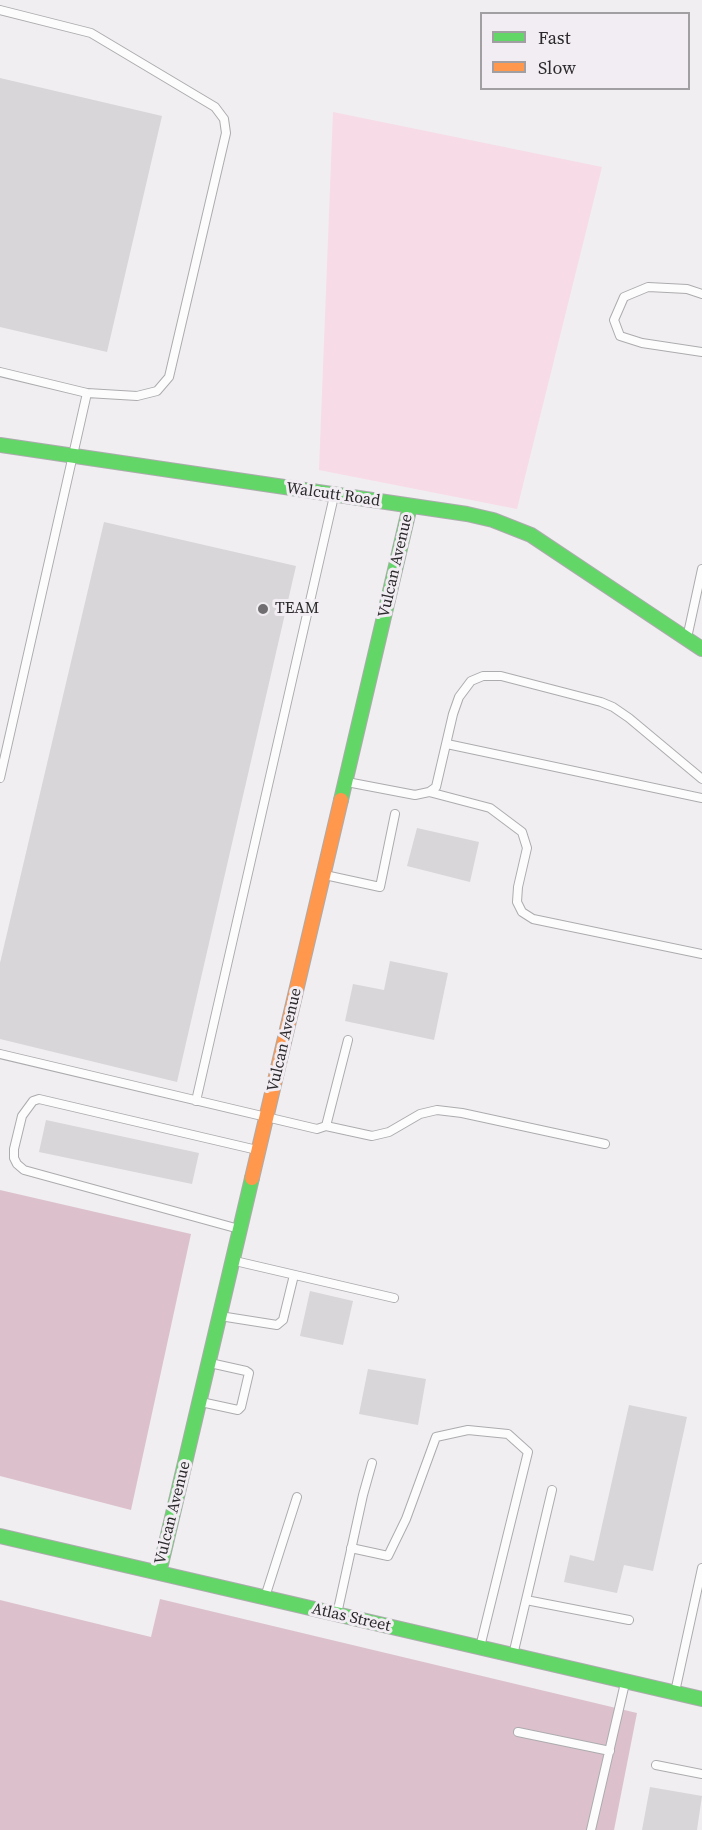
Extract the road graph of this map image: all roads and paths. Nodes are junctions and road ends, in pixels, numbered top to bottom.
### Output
1 (0, 10) edge
2 (702, 294) edge
3 (702, 352) edge
4 (0, 372) edge
5 (87, 393) junction
6 (0, 445) edge
7 (74, 456) junction
8 (334, 495) junction
9 (410, 506) junction
10 (702, 569) edge
11 (687, 639) junction
12 (702, 649) edge
13 (447, 744) junction
14 (0, 778) edge
15 (702, 779) edge
16 (346, 782) junction
17 (429, 792) junction
18 (702, 798) edge
19 (395, 814) dead end
20 (324, 875) junction
21 (702, 954) edge
22 (348, 1040) dead end
23 (0, 1054) edge
24 (196, 1101) junction
25 (267, 1118) junction
26 (326, 1126) junction
27 (605, 1144) dead end
28 (259, 1150) junction
29 (240, 1229) junction
30 (233, 1261) junction
31 (294, 1275) junction
32 (394, 1298) dead end
33 (220, 1316) junction
34 (209, 1362) junction
35 (200, 1402) junction
36 (372, 1463) dead end
37 (552, 1490) dead end
38 (297, 1497) dead end
39 (0, 1536) edge
40 (351, 1548) junction
41 (702, 1568) edge
42 (159, 1573) junction
43 (265, 1598) junction
44 (526, 1600) junction
45 (337, 1615) junction
46 (629, 1620) dead end
47 (480, 1649) junction
48 (513, 1656) junction
49 (625, 1682) junction
50 (675, 1693) junction
51 (702, 1699) edge
52 (518, 1732) dead end
53 (610, 1750) junction
54 (656, 1765) dead end
55 (702, 1774) edge
56 (591, 1830) edge

1 - 5 lane
2 - 3 lane
4 - 5 lane
5 - 7 lane
6 - 7 street, Walcutt Road
7 - 8 street, Walcutt Road
7 - 14 lane
8 - 9 street, Walcutt Road
8 - 24 lane
9 - 11 street, Walcutt Road
9 - 16 street, Vulcan Avenue
10 - 11 lane
11 - 12 street, Walcutt Road
13 - 15 lane
13 - 17 lane
13 - 18 lane
16 - 17 lane
16 - 20 street, Vulcan Avenue
17 - 21 lane
19 - 20 lane
20 - 25 street, Vulcan Avenue
22 - 26 lane
23 - 24 lane
24 - 25 lane
25 - 26 lane
25 - 28 street, Vulcan Avenue
26 - 27 lane
28 - 29 street, Vulcan Avenue
28 - 29 lane
29 - 30 street, Vulcan Avenue
30 - 31 lane
30 - 33 street, Vulcan Avenue
31 - 32 lane
31 - 33 lane
33 - 34 street, Vulcan Avenue
34 - 35 street, Vulcan Avenue
34 - 35 lane
35 - 42 street, Vulcan Avenue
36 - 40 lane
37 - 44 lane
38 - 43 lane
39 - 42 street, Atlas Street
40 - 45 lane
40 - 47 lane
41 - 50 lane
42 - 43 street, Atlas Street
43 - 45 street, Atlas Street
44 - 46 lane
44 - 48 lane
45 - 47 street, Atlas Street
47 - 48 street, Atlas Street
48 - 49 street, Atlas Street
49 - 50 street, Atlas Street
49 - 53 lane
50 - 51 street, Atlas Street
52 - 53 lane
53 - 56 lane
54 - 55 lane

